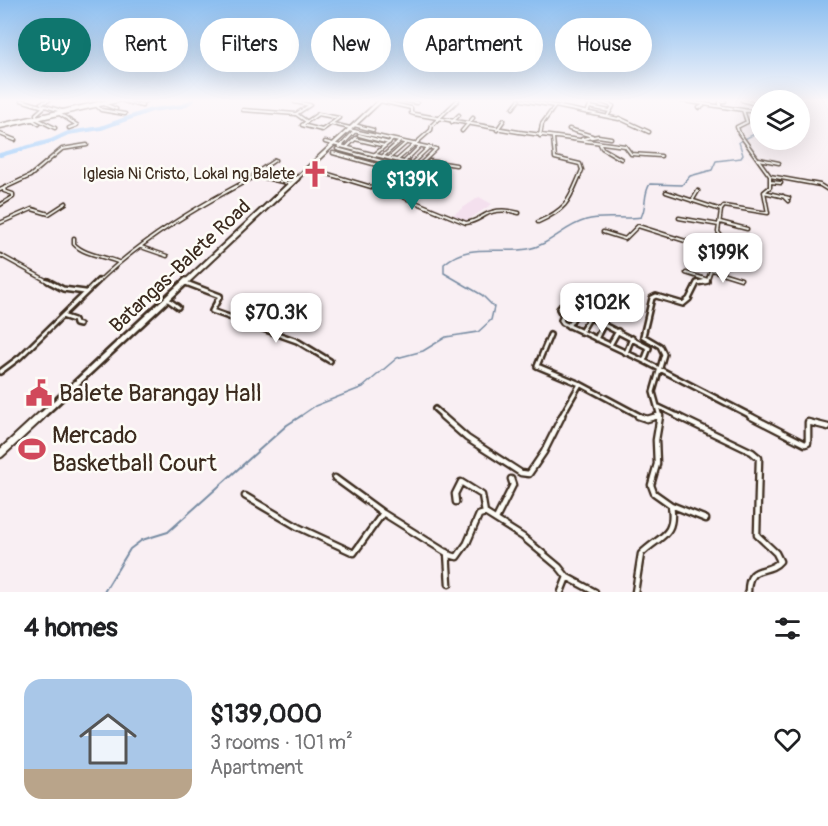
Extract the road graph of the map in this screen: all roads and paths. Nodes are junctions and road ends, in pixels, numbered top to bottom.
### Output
1 (350, 128) junction
2 (431, 128) edge
3 (465, 128) edge
4 (483, 128) edge
5 (543, 128) edge
6 (639, 128) edge
7 (737, 128) edge
8 (569, 129) dead end
9 (373, 130) dead end
10 (497, 130) joint
11 (355, 131) junction
12 (462, 131) dead end
13 (362, 132) junction
14 (649, 132) dead end
15 (0, 134) edge
16 (359, 135) junction
17 (540, 136) junction
18 (594, 136) junction
19 (553, 138) junction
20 (611, 138) dead end
21 (355, 139) junction
22 (580, 139) junction
23 (15, 140) dead end
24 (393, 140) junction
25 (400, 141) junction
26 (325, 142) dead end
27 (389, 143) junction
28 (407, 143) junction
29 (599, 143) junction
30 (333, 144) junction
31 (414, 144) junction
32 (87, 145) dead end
33 (341, 146) junction
34 (385, 146) junction
35 (420, 146) junction
36 (347, 147) junction
37 (428, 148) junction
38 (337, 149) junction
39 (375, 154) junction
40 (383, 156) junction
41 (661, 156) dead end
42 (370, 158) junction
43 (390, 158) junction
44 (621, 159) dead end
45 (759, 159) junction
46 (276, 160) dead end
47 (397, 160) junction
48 (366, 162) junction
49 (404, 162) junction
50 (411, 164) junction
51 (779, 164) dead end
52 (456, 165) dead end
53 (418, 166) junction
54 (308, 168) junction
55 (414, 170) junction
56 (256, 176) junction
57 (770, 176) junction
58 (770, 182) junction
59 (781, 183) dead end
60 (291, 184) junction
61 (5, 187) junction
62 (0, 190) edge
63 (828, 190) edge
64 (698, 191) dead end
65 (666, 192) dead end
66 (764, 192) junction
67 (789, 200) dead end
68 (692, 201) junction
69 (66, 203) dead end
70 (0, 205) edge
71 (721, 210) junction
72 (519, 213) dead end
73 (679, 218) dead end
74 (538, 222) dead end
75 (0, 223) edge
76 (719, 224) junction
77 (747, 229) dead end
78 (603, 232) dead end
79 (74, 238) dead end
80 (719, 245) junction
81 (141, 247) junction
82 (747, 249) dead end
83 (717, 251) junction
84 (0, 255) edge
85 (167, 256) dead end
86 (118, 261) junction
87 (712, 270) junction
88 (686, 273) dead end
89 (741, 279) dead end
90 (708, 280) junction
91 (185, 283) junction
92 (86, 293) junction
93 (167, 299) junction
94 (178, 307) dead end
95 (578, 311) junction
96 (62, 316) junction
97 (590, 317) junction
98 (604, 323) junction
99 (79, 325) dead end
100 (568, 326) junction
101 (618, 331) junction
102 (581, 332) junction
103 (550, 335) dead end
104 (632, 338) junction
105 (596, 339) junction
106 (610, 345) junction
107 (626, 352) junction
108 (330, 361) dead end
109 (644, 361) junction
110 (659, 368) junction
111 (0, 372) edge
112 (580, 384) junction
113 (659, 407) junction
114 (435, 409) dead end
115 (660, 416) junction
116 (828, 427) edge
117 (0, 454) edge
118 (335, 478) dead end
119 (511, 479) dead end
120 (245, 496) dead end
121 (456, 502) dead end
122 (671, 505) junction
123 (383, 513) junction
124 (485, 513) junction
125 (496, 519) junction
126 (706, 519) dead end
127 (447, 552) junction
128 (567, 577) junction
129 (449, 584) dead end
130 (561, 592) edge
131 (595, 592) edge
132 (635, 592) edge
133 (748, 592) edge

1 - 9 street
1 - 11 street
1 - 30 main road, Batangas-Balete Road
2 - 31 street
3 - 12 street
4 - 10 street
5 - 17 street
6 - 14 street
7 - 45 street
8 - 18 street
10 - 17 street
11 - 13 street
11 - 33 street
13 - 16 street
13 - 24 street
15 - 23 street
16 - 21 street
16 - 27 street
17 - 19 street
18 - 20 street
18 - 22 street
19 - 22 street
19 - 74 street
21 - 34 street
21 - 36 street
22 - 29 street
24 - 25 street
24 - 27 street
25 - 28 street
25 - 40 street
26 - 30 street
27 - 34 street
28 - 31 street
28 - 43 street
29 - 41 street
29 - 44 street
30 - 33 street
30 - 54 main road, Batangas-Balete Road
31 - 35 street
31 - 47 street
32 - 61 street
33 - 36 street
33 - 38 street
34 - 39 street
35 - 37 street
35 - 49 street
36 - 39 street
37 - 50 street
37 - 53 street
38 - 42 street
38 - 48 street
39 - 40 street
39 - 42 street
40 - 43 street
42 - 48 street
42 - 55 street
43 - 47 street
45 - 51 street
45 - 57 street
46 - 56 street
47 - 49 street
48 - 55 street
49 - 50 street
50 - 53 street
52 - 53 street
53 - 55 street
54 - 60 main road, Batangas-Balete Road
54 - 72 street
56 - 60 street
56 - 81 street
57 - 58 street
57 - 63 street
58 - 59 street
58 - 66 street
60 - 91 main road, Batangas-Balete Road
61 - 62 street
61 - 70 street
64 - 68 street
65 - 68 street
66 - 67 street
66 - 71 street
68 - 71 street
69 - 75 street
71 - 76 street
73 - 76 street
76 - 77 street
76 - 80 street
78 - 83 street
79 - 86 street
80 - 82 street
80 - 83 street
81 - 85 street
81 - 86 street
83 - 87 street
84 - 92 street
86 - 92 street
87 - 89 street
87 - 90 street
88 - 90 street
90 - 110 street
91 - 93 main road, Batangas-Balete Road
91 - 108 street
92 - 96 street
93 - 94 street
93 - 117 main road, Batangas-Balete Road
95 - 97 street
95 - 100 street
95 - 100 street
96 - 99 street
96 - 111 street
97 - 98 street
97 - 102 street
98 - 101 street
98 - 105 street
100 - 102 street
101 - 104 street
101 - 106 street
102 - 105 street
103 - 112 street
104 - 107 street
104 - 109 street
105 - 106 street
106 - 107 street
107 - 109 street
109 - 110 street
110 - 113 street
110 - 116 street
112 - 114 street
112 - 115 street
113 - 115 street
113 - 133 street
115 - 122 street
118 - 123 street
119 - 125 street
120 - 123 street
121 - 124 street
122 - 126 street
122 - 132 street
123 - 127 street
124 - 125 street
124 - 127 street
125 - 128 street
127 - 129 street
128 - 130 street
128 - 131 street

